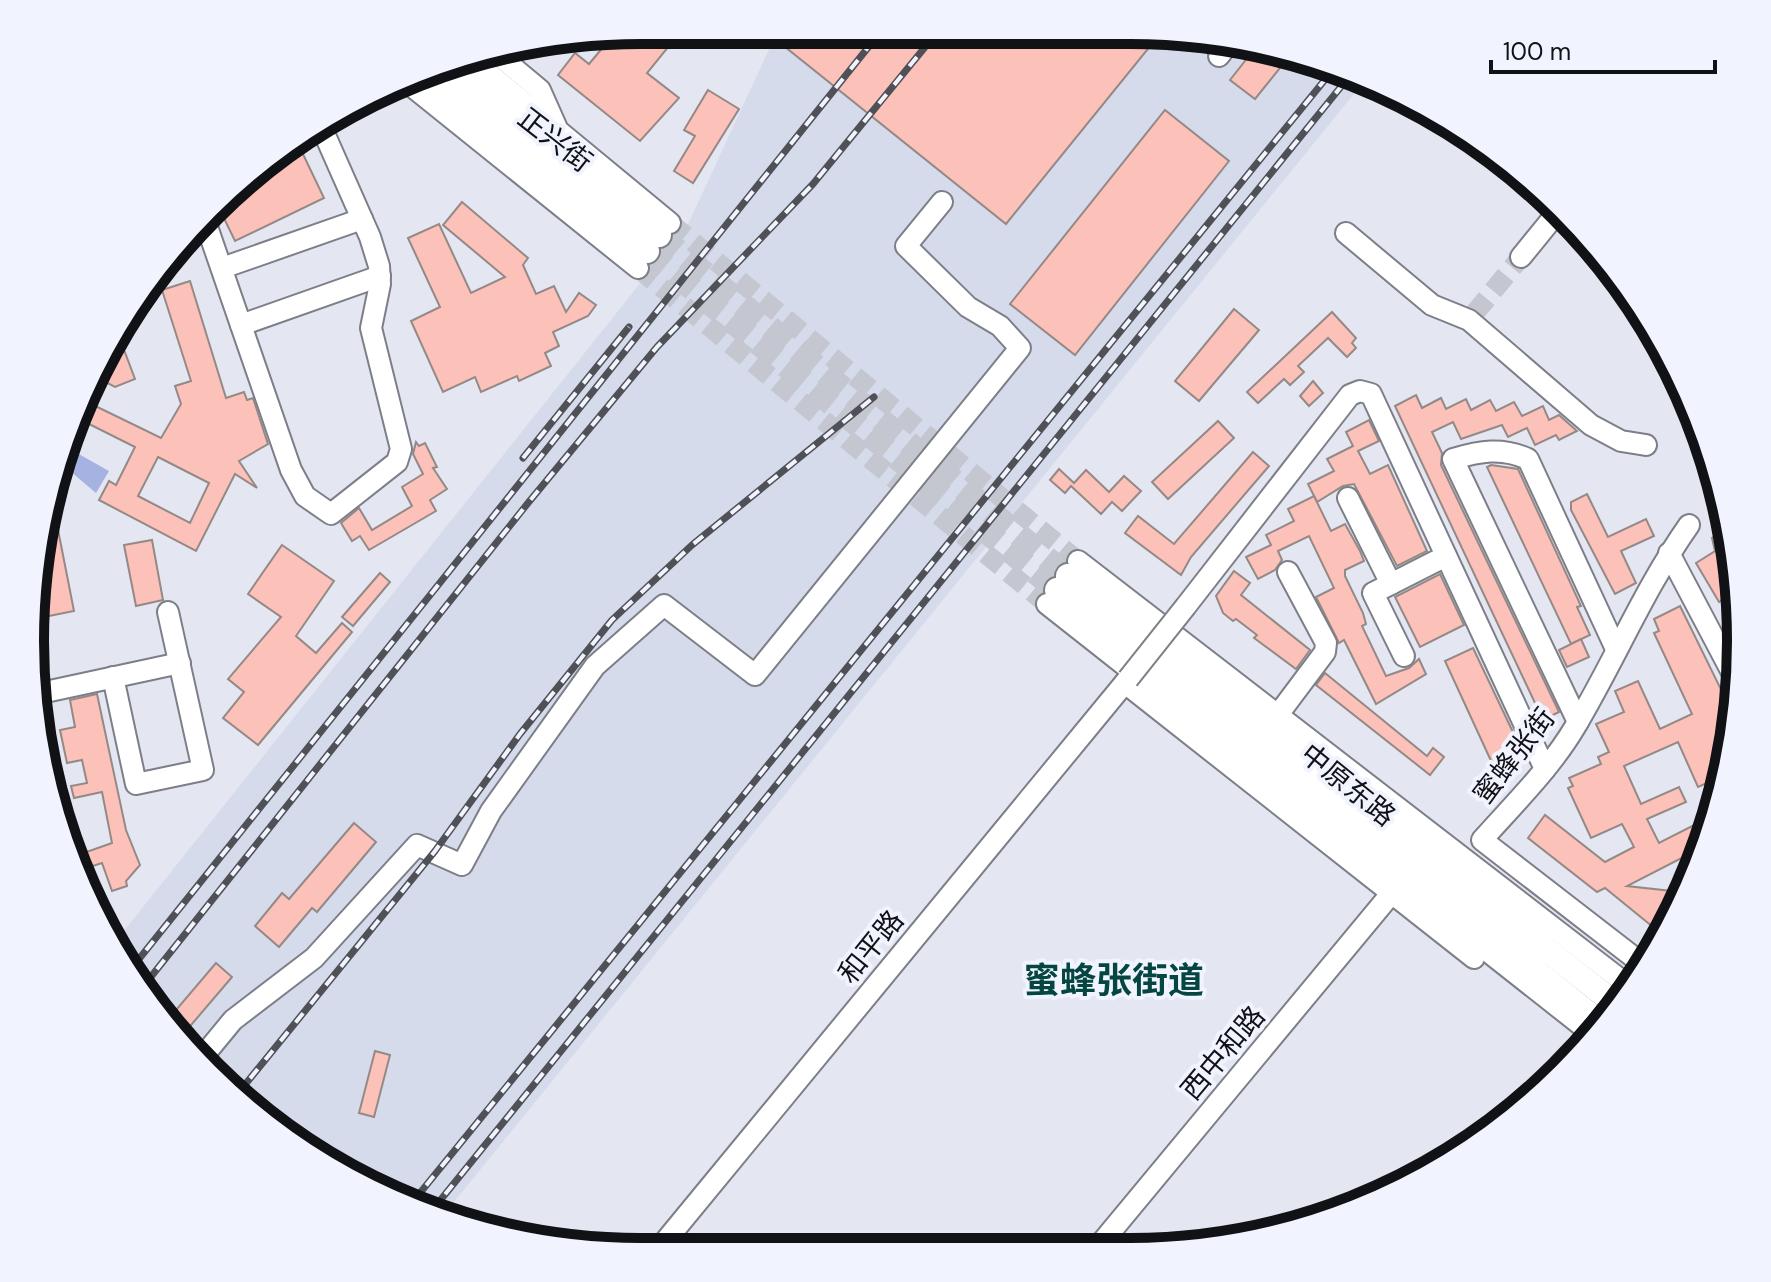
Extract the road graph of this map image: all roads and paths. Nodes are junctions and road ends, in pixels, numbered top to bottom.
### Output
1 (504, 60) edge
2 (480, 66) edge
3 (454, 74) edge
4 (434, 81) edge
5 (415, 88) edge
6 (557, 129) junction
7 (325, 135) edge
8 (942, 202) dead end
9 (362, 219) junction
10 (1552, 219) edge
11 (208, 230) edge
12 (1346, 233) dead end
13 (653, 244) junction
14 (1521, 257) tunnel mouth
15 (222, 268) junction
16 (380, 276) junction
17 (241, 325) junction
18 (1646, 445) dead end
19 (1348, 498) dead end
20 (1689, 525) dead end
21 (1669, 553) junction
22 (1446, 556) junction
23 (1288, 572) dead end
24 (1062, 583) junction
25 (1391, 584) junction
26 (168, 612) dead end
27 (1616, 649) junction
28 (1404, 656) dead end
29 (1726, 662) edge
30 (180, 663) junction
31 (113, 677) junction
32 (1126, 681) junction
33 (46, 692) edge
34 (1277, 716) junction
35 (1578, 722) junction
36 (1545, 769) junction
37 (1390, 895) junction
38 (1635, 958) edge
39 (1621, 980) edge
40 (1608, 998) edge
41 (1593, 1017) edge
42 (1585, 1028) edge
43 (1577, 1037) edge
44 (207, 1051) edge
45 (668, 1238) edge
46 (1105, 1238) edge

1 - 6 street
2 - 6 street
3 - 13 main road, 正兴街
4 - 13 main road, 正兴街
5 - 13 street
6 - 13 street
7 - 9 street
8 - 44 street
9 - 15 street
9 - 16 street
10 - 14 street
11 - 15 street
12 - 18 street
15 - 17 street
16 - 17 street
16 - 17 street
19 - 25 street
20 - 21 street, 蜜蜂张街
21 - 27 street, 蜜蜂张街
21 - 29 street
22 - 25 street
22 - 32 street, 和平路, bridge
22 - 36 street
23 - 34 street
24 - 34 street
24 - 40 main road, 中原东路
24 - 41 main road, 中原东路
24 - 42 street
25 - 28 street
26 - 30 street
27 - 35 street, 蜜蜂张街
27 - 35 street
30 - 31 street
30 - 31 street
31 - 33 street
32 - 37 street
32 - 45 street, 和平路
34 - 39 street
35 - 36 street, 蜜蜂张街
36 - 38 street, 蜜蜂张街
37 - 43 street
37 - 46 street, 西中和路

